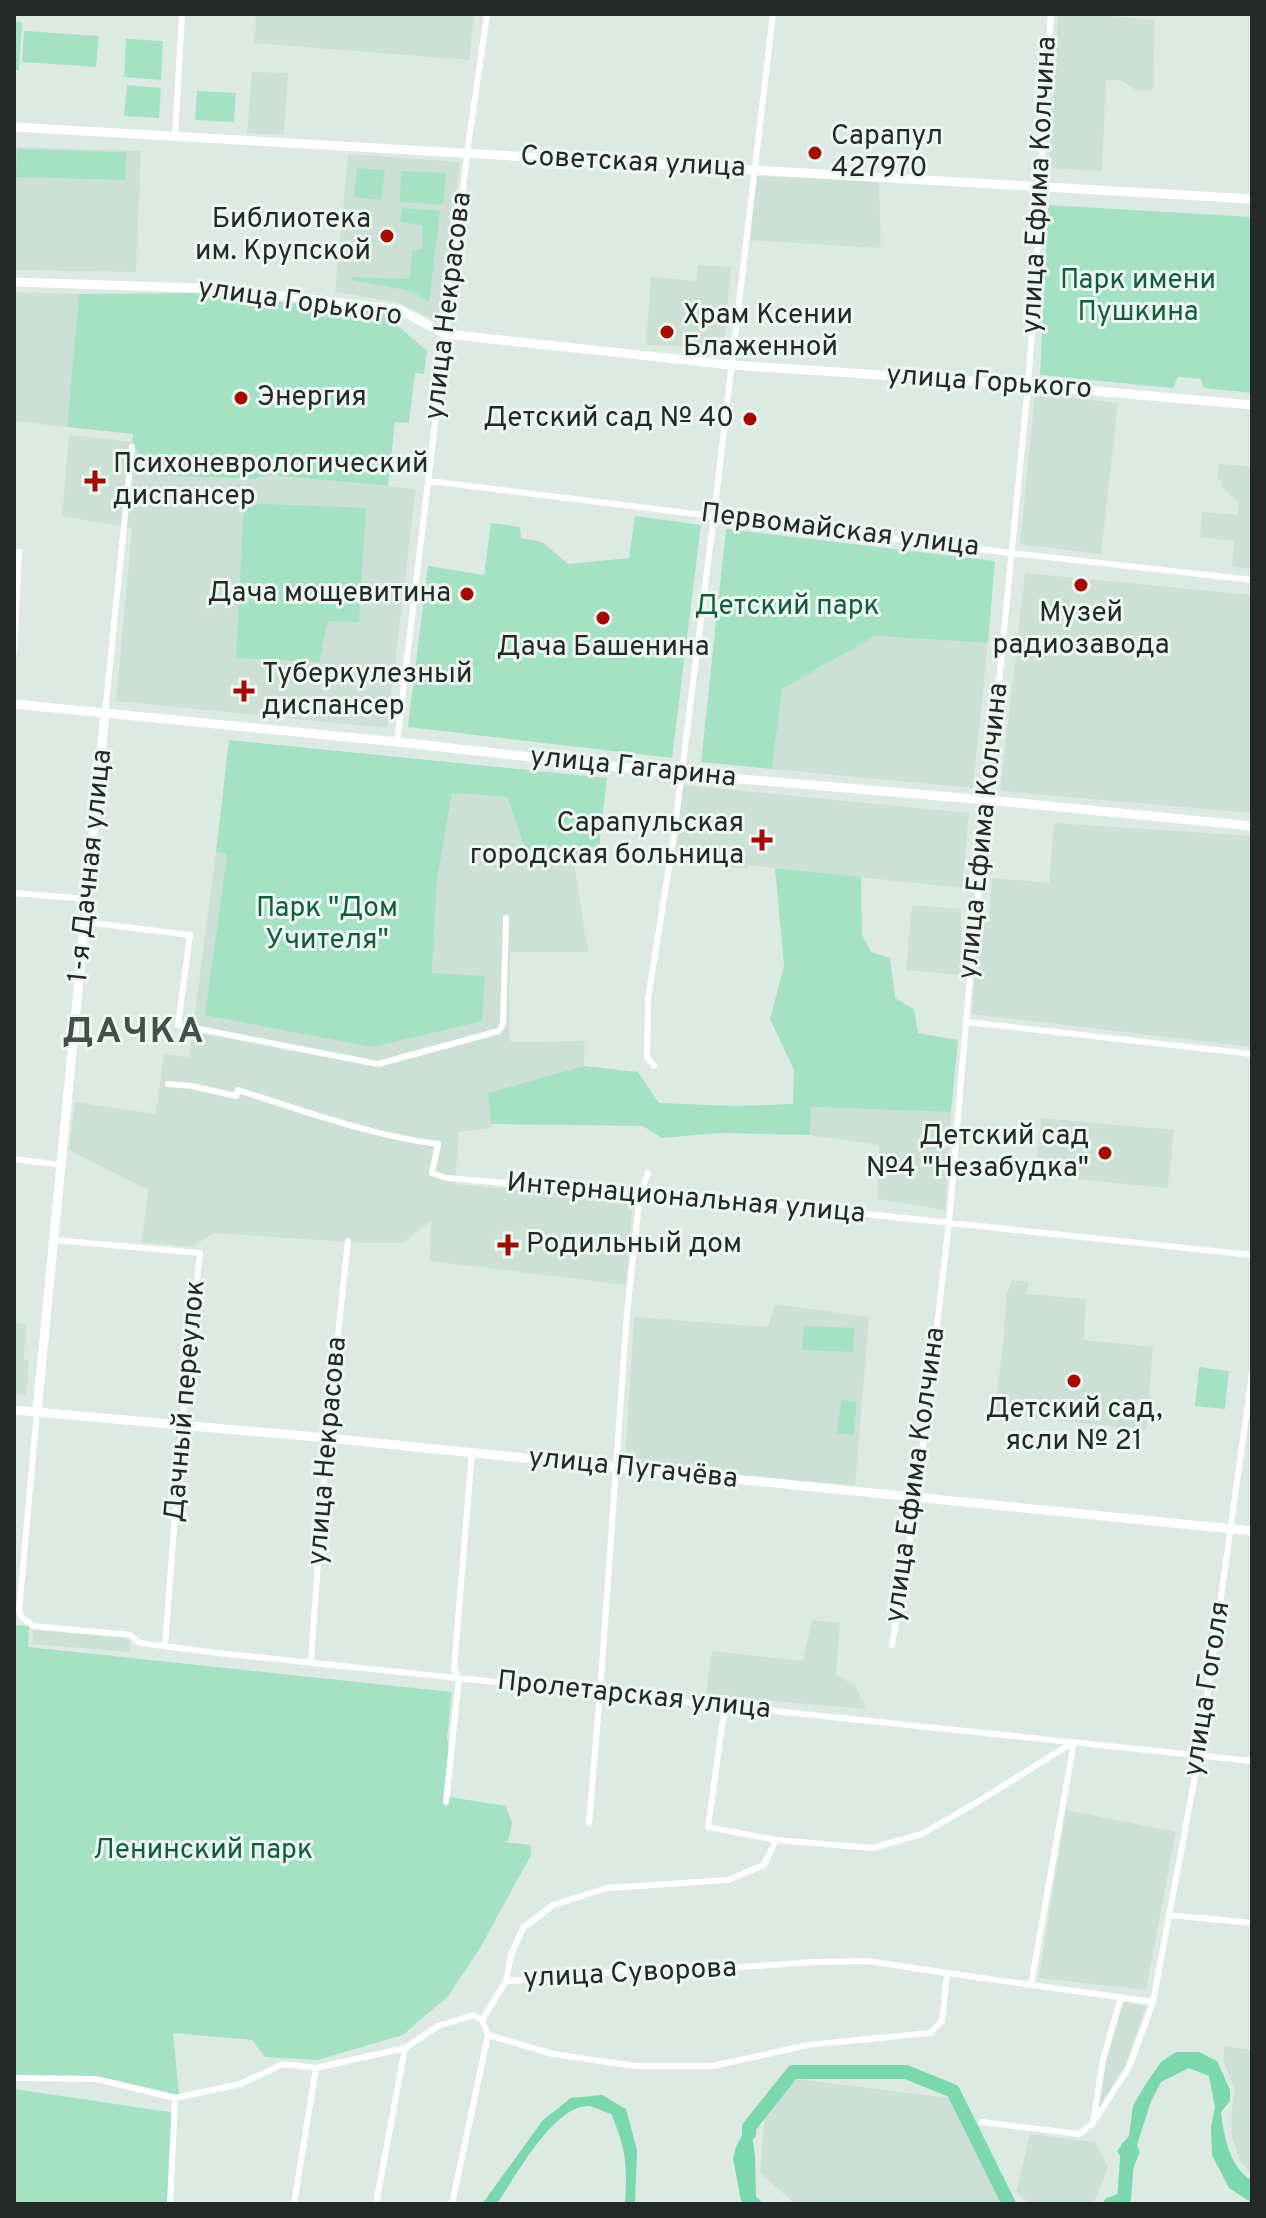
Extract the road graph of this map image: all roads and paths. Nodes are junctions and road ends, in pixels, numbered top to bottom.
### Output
1 (182, 14) edge
2 (487, 14) edge
3 (773, 14) edge
4 (1051, 14) edge
5 (14, 127) edge
6 (175, 136) junction
7 (467, 153) junction
8 (753, 170) junction
9 (1042, 187) junction
10 (1252, 199) edge
11 (14, 282) edge
12 (445, 334) junction
13 (732, 365) junction
14 (1028, 385) junction
15 (1252, 405) edge
16 (132, 447) dead end
17 (429, 481) junction
18 (714, 515) junction
19 (19, 552) dead end
20 (1011, 553) junction
21 (1252, 580) edge
22 (14, 653) edge
23 (14, 704) edge
24 (105, 713) junction
25 (397, 742) junction
26 (682, 774) junction
27 (987, 800) junction
28 (1252, 826) edge
29 (14, 893) edge
30 (87, 899) junction
31 (506, 918) dead end
32 (85, 922) junction
33 (967, 1022) junction
34 (1252, 1054) edge
35 (654, 1066) dead end
36 (168, 1084) dead end
37 (14, 1159) edge
38 (61, 1165) junction
39 (648, 1173) dead end
40 (640, 1194) junction
41 (949, 1223) junction
42 (54, 1240) junction
43 (348, 1241) dead end
44 (1252, 1255) edge
45 (1252, 1374) edge
46 (14, 1410) edge
47 (37, 1411) junction
48 (182, 1424) junction
49 (327, 1438) junction
50 (472, 1452) junction
51 (617, 1468) junction
52 (917, 1496) junction
53 (1232, 1529) junction
54 (1252, 1531) edge
55 (22, 1618) joint
56 (892, 1645) dead end
57 (165, 1646) junction
58 (311, 1661) junction
59 (459, 1678) junction
60 (600, 1693) junction
61 (725, 1705) junction
62 (1074, 1742) junction
63 (1199, 1755) junction
64 (1252, 1761) edge
65 (446, 1802) dead end
66 (589, 1823) dead end
67 (776, 1840) junction
68 (1169, 1915) junction
69 (1252, 1923) edge
70 (947, 1973) junction
71 (506, 1981) junction
72 (1031, 1985) junction
73 (1121, 1997) junction
74 (1153, 2002) junction
75 (482, 2020) junction
76 (488, 2035) junction
77 (405, 2048) junction
78 (316, 2068) junction
79 (14, 2078) edge
80 (175, 2098) junction
81 (982, 2122) dead end
82 (1093, 2123) junction
83 (170, 2204) edge
84 (294, 2204) edge
85 (376, 2204) edge
86 (452, 2204) edge

1 - 6 street
2 - 7 street, улица Некрасова
3 - 8 street
4 - 9 street, улица Ефима Колчина
5 - 6 street, Советская улица
6 - 7 street, Советская улица
7 - 8 street, Советская улица
7 - 12 street, улица Некрасова
8 - 9 street, Советская улица
8 - 13 street
9 - 10 street, Советская улица
9 - 14 street, улица Ефима Колчина
11 - 12 street, улица Горького
12 - 13 street, улица Горького
12 - 17 street, улица Некрасова
13 - 14 street, улица Горького
13 - 18 street
14 - 15 street, улица Горького
14 - 20 street, улица Ефима Колчина
16 - 24 street, 1-я Дачная улица
17 - 18 street, Первомайская улица
17 - 25 street, улица Некрасова
18 - 20 street, Первомайская улица
18 - 26 street
19 - 22 street
20 - 21 street, Первомайская улица
20 - 27 street, улица Ефима Колчина
23 - 24 street, улица Гагарина
24 - 25 street, улица Гагарина
24 - 30 street, 1-я Дачная улица
25 - 26 street, улица Гагарина
26 - 27 street, улица Гагарина
26 - 35 street
27 - 28 street, улица Гагарина
27 - 33 street, улица Ефима Колчина
29 - 30 street
30 - 32 street, 1-я Дачная улица
31 - 32 street
32 - 38 street, 1-я Дачная улица
33 - 34 street
33 - 41 street, улица Ефима Колчина
36 - 40 street, Интернациональная улица
37 - 38 street
38 - 42 street, 1-я Дачная улица
39 - 40 street
40 - 41 street, Интернациональная улица
40 - 51 street
41 - 44 street, Интернациональная улица
41 - 52 street, улица Ефима Колчина
42 - 47 street, 1-я Дачная улица
42 - 48 street, Дачный переулок
43 - 49 street, улица Некрасова
45 - 53 street, улица Гоголя
46 - 47 street, улица Пугачёва
47 - 48 street, улица Пугачёва
47 - 55 street, 1-я Дачная улица
48 - 49 street, улица Пугачёва
48 - 57 street, Дачный переулок
49 - 50 street, улица Пугачёва
49 - 58 street, улица Некрасова
50 - 51 street, улица Пугачёва
50 - 59 street
51 - 52 street, улица Пугачёва
51 - 60 street
52 - 53 street, улица Пугачёва
52 - 56 street, улица Ефима Колчина
53 - 54 street, улица Пугачёва
53 - 63 street, улица Гоголя
55 - 57 street, Пролетарская улица
57 - 58 street, Пролетарская улица
58 - 59 street, Пролетарская улица
59 - 60 street, Пролетарская улица
59 - 65 street
60 - 61 street, Пролетарская улица
60 - 66 street
61 - 62 street, Пролетарская улица
61 - 67 street
62 - 63 street, Пролетарская улица
62 - 67 street
62 - 72 street
63 - 64 street, Пролетарская улица
63 - 68 street, улица Гоголя
67 - 71 street, улица Суворова
68 - 69 street
68 - 74 street, улица Гоголя
70 - 71 street, улица Суворова
70 - 72 street, улица Суворова
70 - 76 street
71 - 75 street
72 - 73 street, улица Суворова
73 - 74 street, улица Суворова
73 - 82 street
74 - 82 street, улица Гоголя
75 - 76 street
75 - 77 street
76 - 86 street
77 - 78 street
77 - 85 street
78 - 80 street
78 - 84 street
79 - 80 street
80 - 83 street
81 - 82 street

